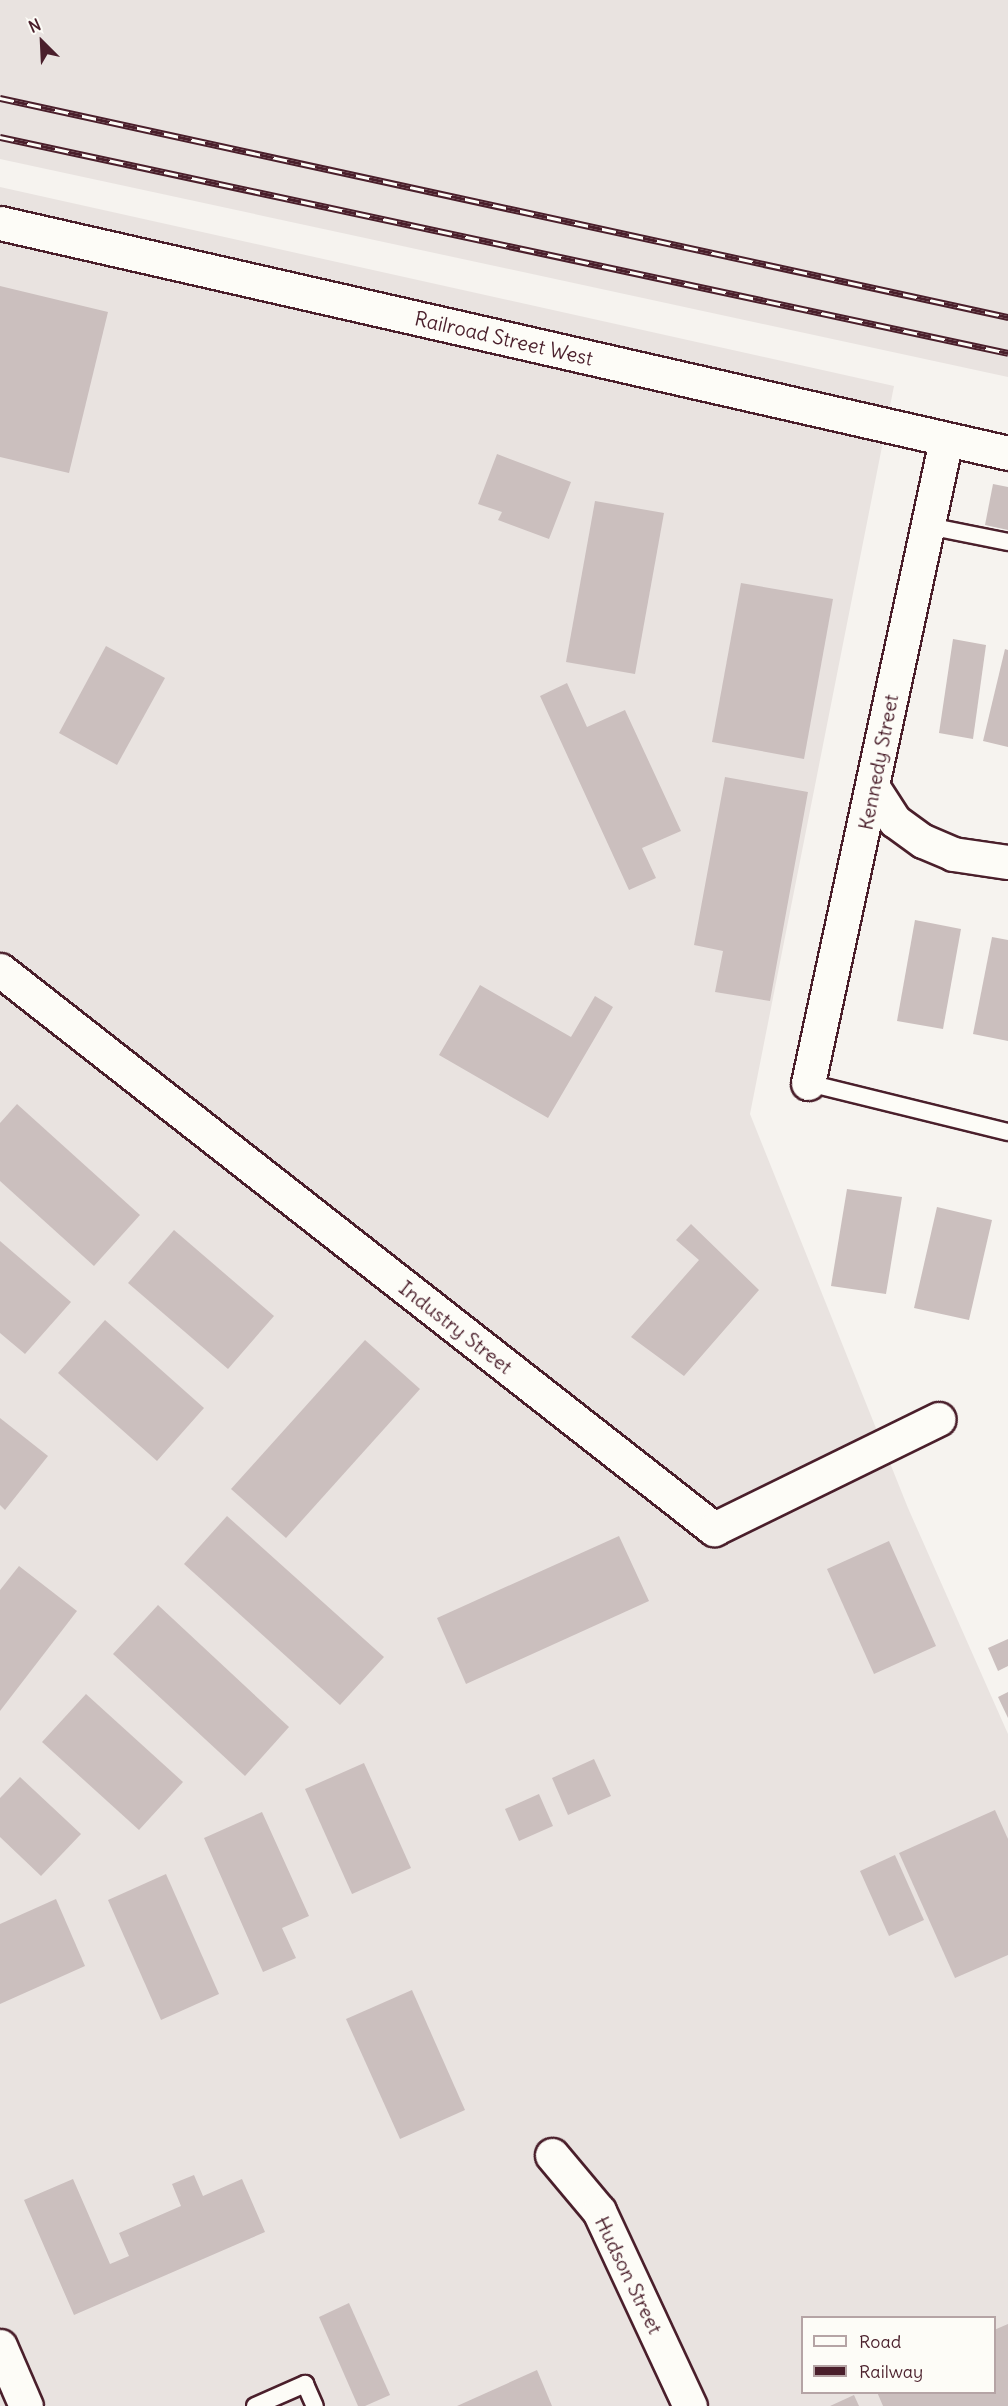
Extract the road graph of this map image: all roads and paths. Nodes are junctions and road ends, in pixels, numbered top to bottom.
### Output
1 (0, 223) edge
2 (946, 440) junction
3 (1008, 453) edge
4 (928, 526) junction
5 (1008, 542) edge
6 (874, 789) junction
7 (1008, 862) edge
8 (0, 970) edge
9 (808, 1083) joint
10 (1008, 1132) edge
11 (939, 1419) dead end
12 (552, 2155) dead end
13 (0, 2346) edge
14 (26, 2406) edge
15 (255, 2406) edge
16 (315, 2406) edge
17 (690, 2406) edge

1 - 2 street, Railroad Street West
2 - 3 street, Railroad Street West
2 - 4 street, Kennedy Street
4 - 5 lane
4 - 6 street, Kennedy Street
6 - 7 street
6 - 9 street, Kennedy Street
8 - 11 street, Industry Street
9 - 10 lane
12 - 17 street, Hudson Street
13 - 14 street
15 - 16 lane

